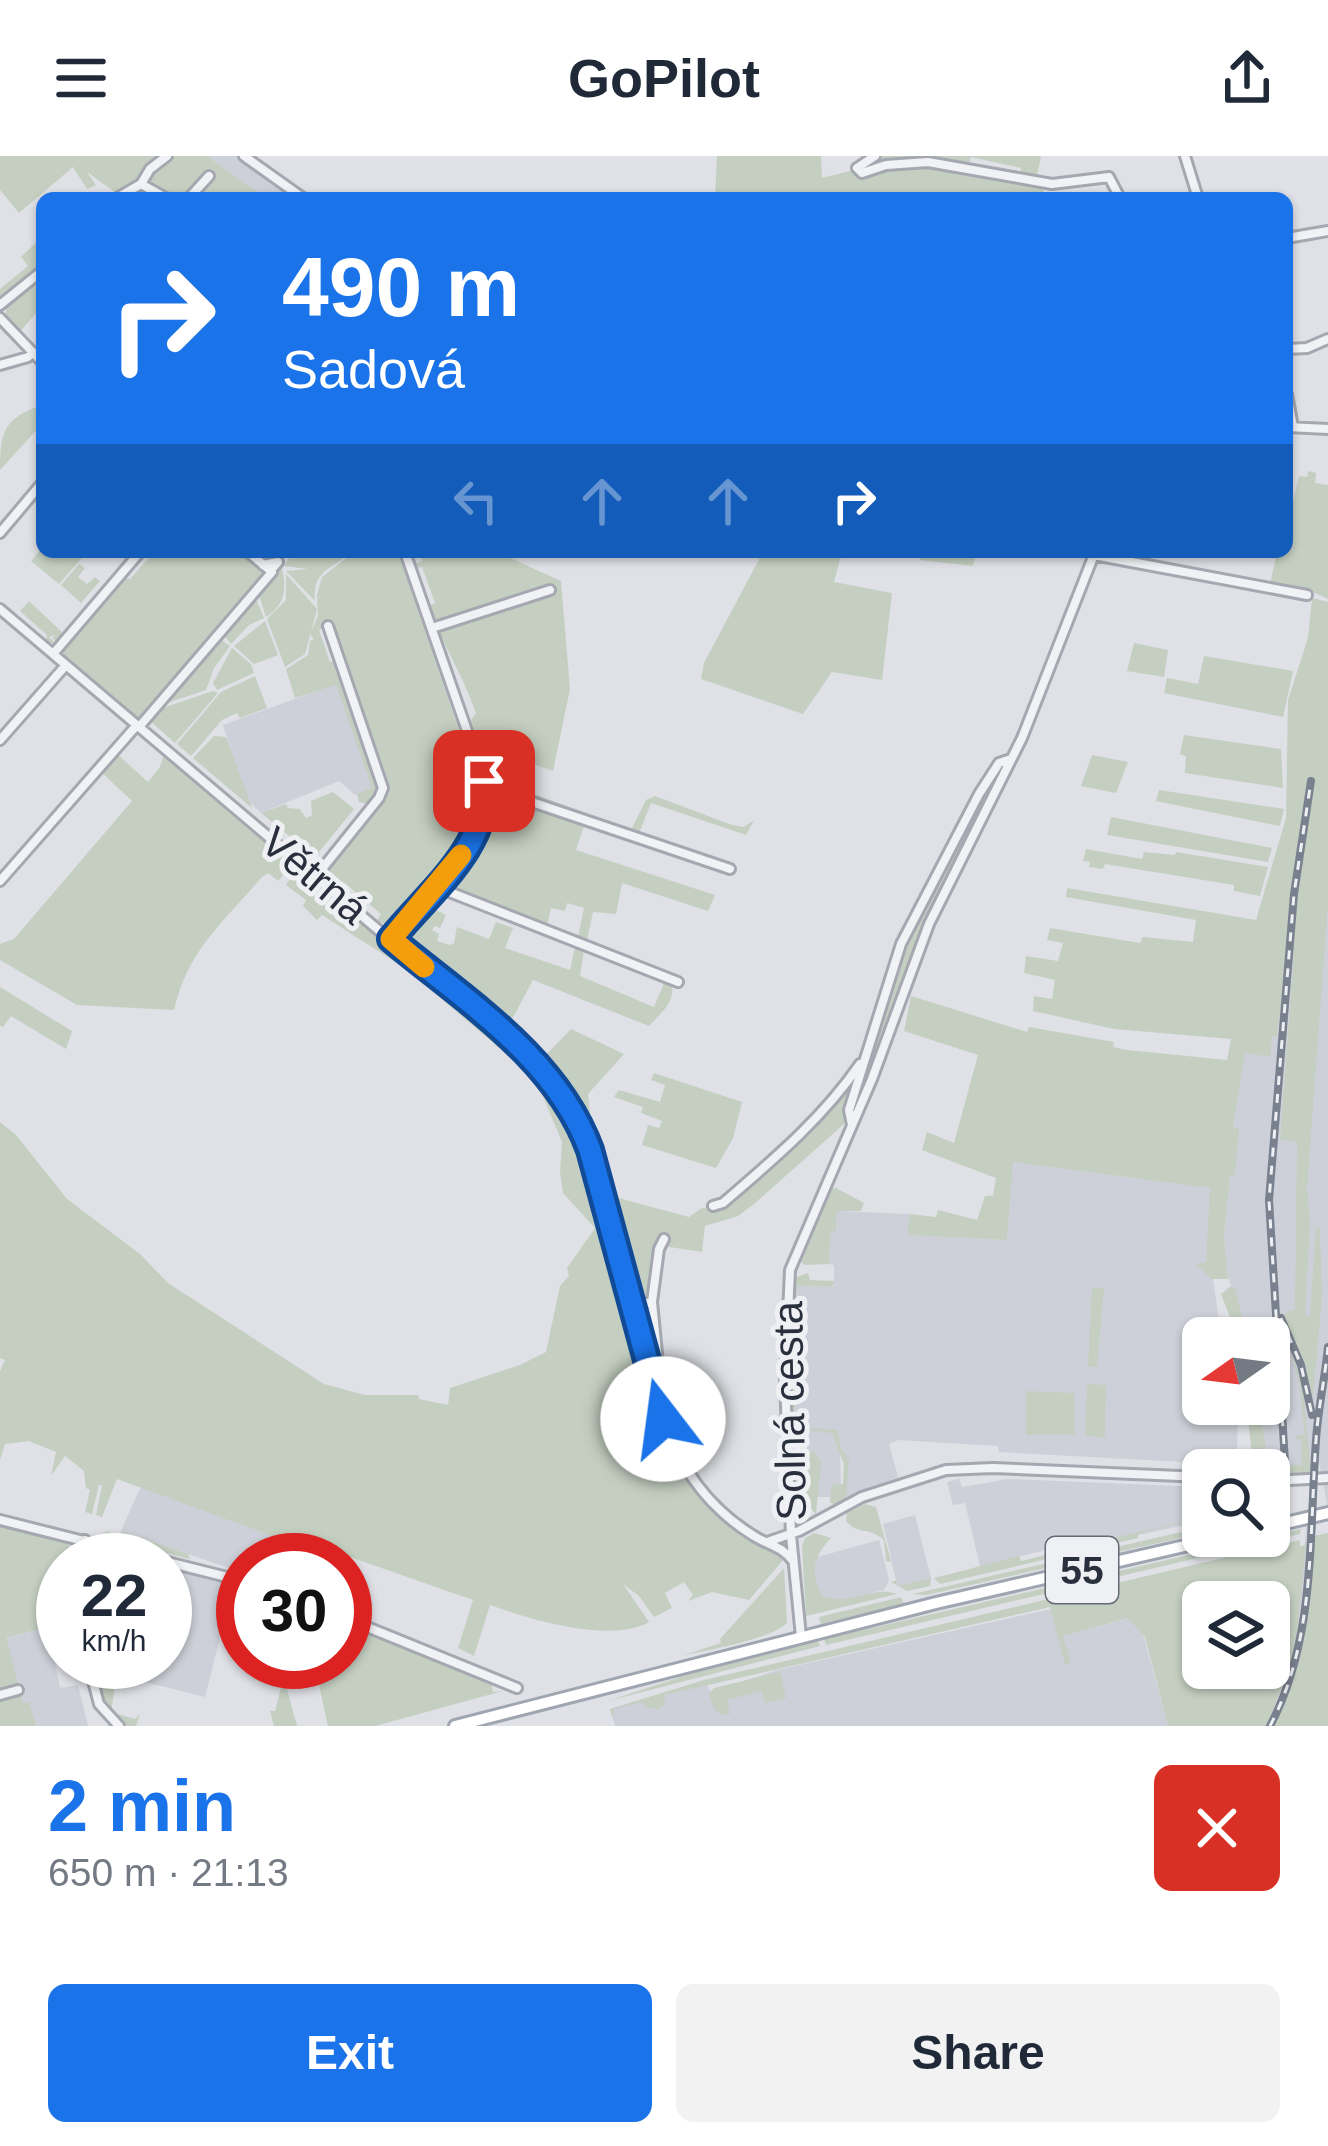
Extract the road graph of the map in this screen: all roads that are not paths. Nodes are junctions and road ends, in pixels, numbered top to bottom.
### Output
1 (166, 156) edge
2 (244, 156) edge
3 (875, 156) edge
4 (1185, 156) edge
5 (208, 176) dead end
6 (141, 184) junction
7 (127, 192) edge
8 (158, 192) edge
9 (193, 192) edge
10 (295, 192) edge
11 (1117, 192) edge
12 (1196, 192) edge
13 (1328, 231) edge
14 (1293, 237) edge
15 (36, 276) edge
16 (0, 305) edge
17 (0, 317) edge
18 (1328, 338) edge
19 (1293, 349) edge
20 (33, 352) junction
21 (36, 355) edge
22 (0, 365) edge
23 (1293, 427) edge
24 (1328, 429) edge
25 (36, 490) edge
26 (0, 533) edge
27 (135, 558) edge
28 (255, 558) edge
29 (407, 558) edge
30 (1092, 558) edge
31 (1115, 558) edge
32 (550, 590) dead end
33 (1307, 595) dead end
34 (0, 609) edge
35 (328, 626) dead end
36 (432, 628) junction
37 (53, 654) junction
38 (66, 664) junction
39 (138, 726) junction
40 (0, 740) edge
41 (1011, 759) junction
42 (485, 791) junction
43 (730, 868) dead end
44 (317, 875) junction
45 (0, 881) edge
46 (437, 884) junction
47 (391, 939) junction
48 (678, 982) dead end
49 (864, 1058) junction
50 (852, 1126) junction
51 (713, 1206) dead end
52 (664, 1239) dead end
53 (652, 1302) junction
54 (633, 1306) junction
55 (658, 1363) dead end
56 (1182, 1477) edge
57 (1328, 1478) edge
58 (1290, 1480) edge
59 (790, 1510) junction
60 (1324, 1514) edge
61 (0, 1520) edge
62 (816, 1521) junction
63 (1290, 1522) edge
64 (56, 1533) edge
65 (791, 1535) junction
66 (768, 1542) junction
67 (1182, 1547) edge
68 (793, 1561) junction
69 (372, 1629) edge
70 (801, 1637) junction
71 (500, 1681) junction
72 (517, 1688) dead end
73 (96, 1689) edge
74 (18, 1690) dead end
75 (495, 1693) dead end
76 (0, 1695) edge
77 (119, 1726) edge
78 (455, 1726) edge

1 - 6 street
2 - 10 street
3 - 11 street
4 - 12 street
5 - 9 street
6 - 7 street
6 - 8 street
13 - 14 street
15 - 16 street
17 - 20 street
18 - 19 street
20 - 21 street
20 - 22 street
23 - 24 street
25 - 26 street
27 - 37 street
28 - 39 street
29 - 36 street
30 - 41 street, Solná cesta
31 - 33 street
32 - 36 street
34 - 37 street, Větrná
35 - 44 street
36 - 42 street
37 - 38 street, Větrná
38 - 39 street, Větrná
38 - 40 street
39 - 44 street, Větrná
39 - 45 street
41 - 49 street, Solná cesta
41 - 50 street, Solná cesta
42 - 43 street
42 - 46 street
44 - 47 street, Větrná
46 - 47 street
46 - 48 street
47 - 54 street, Větrná
49 - 50 street, Solná cesta
49 - 51 street
50 - 59 street, Solná cesta
52 - 53 street
53 - 54 street
53 - 55 street
54 - 66 street, Větrná
56 - 62 street
57 - 58 street
59 - 62 street
59 - 65 street, Solná cesta
60 - 63 main road
61 - 64 street
62 - 65 street
65 - 66 street
65 - 68 street, Solná cesta
66 - 68 street, Větrná
67 - 70 main road, 55
68 - 70 street, Solná cesta
69 - 71 street
70 - 78 main road, 55
71 - 72 street
71 - 75 street
73 - 77 street
74 - 76 street

